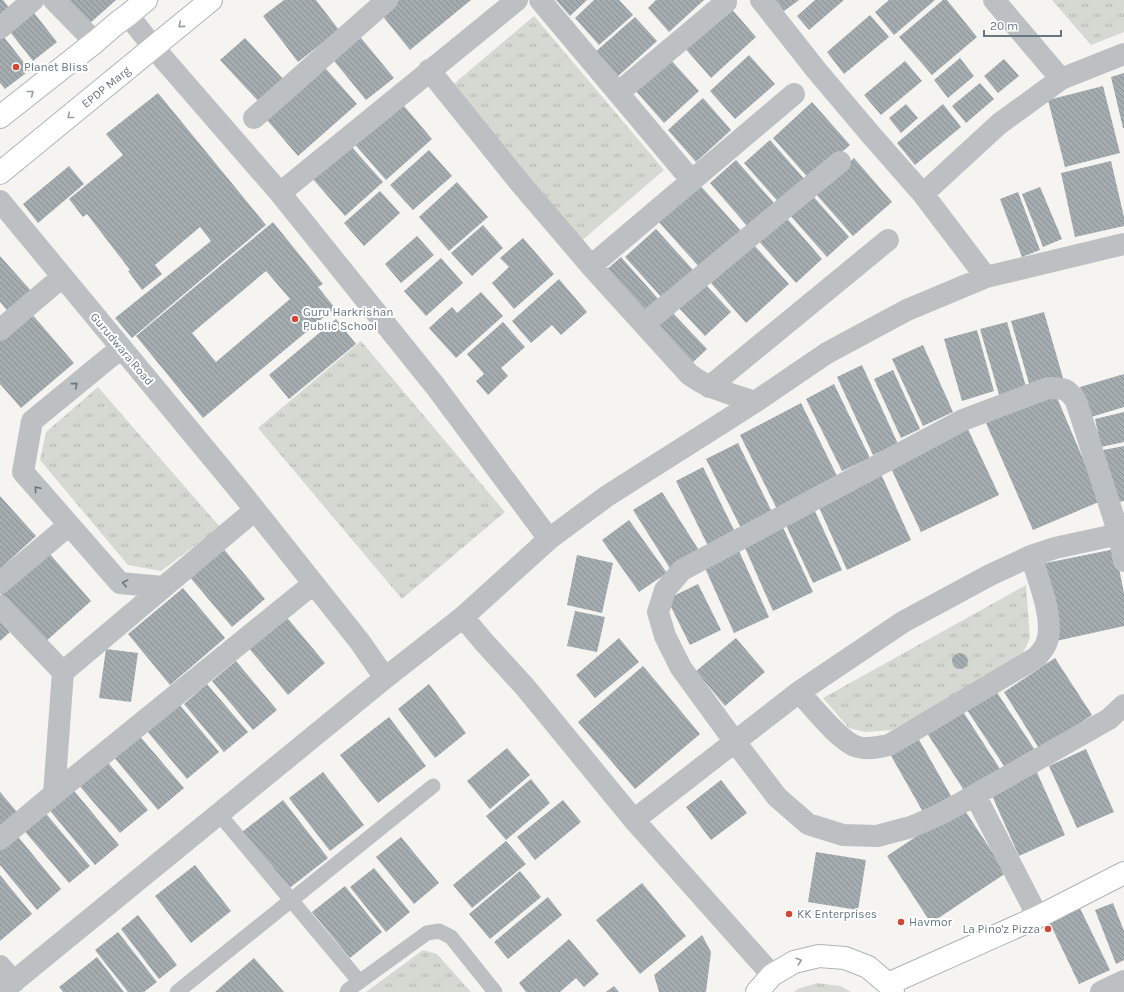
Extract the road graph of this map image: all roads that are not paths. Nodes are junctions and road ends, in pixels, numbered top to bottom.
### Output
1 (33, 0) edge
2 (54, 0) edge
3 (146, 0) edge
4 (211, 0) edge
5 (387, 0) edge
6 (516, 0) edge
7 (540, 0) edge
8 (761, 0) edge
9 (994, 0) edge
10 (726, 2) dead end
11 (128, 15) junction
12 (0, 28) edge
13 (95, 42) junction
14 (154, 48) junction
15 (1124, 54) edge
16 (429, 70) junction
17 (1061, 79) junction
18 (618, 93) junction
19 (794, 94) dead end
20 (0, 117) edge
21 (254, 118) dead end
22 (840, 162) dead end
23 (0, 173) edge
24 (692, 181) junction
25 (280, 193) junction
26 (923, 194) junction
27 (0, 201) edge
28 (888, 240) dead end
29 (1124, 244) edge
30 (591, 266) junction
31 (62, 277) junction
32 (986, 277) junction
33 (644, 324) junction
34 (0, 330) edge
35 (121, 348) junction
36 (709, 387) junction
37 (755, 402) junction
38 (249, 504) junction
39 (69, 525) junction
40 (1121, 534) edge
41 (549, 539) junction
42 (1031, 556) junction
43 (1124, 561) edge
44 (0, 583) edge
45 (313, 584) junction
46 (163, 588) junction
47 (0, 606) edge
48 (463, 617) junction
49 (62, 672) junction
50 (385, 678) junction
51 (799, 692) junction
52 (1124, 705) edge
53 (735, 742) junction
54 (433, 786) dead end
55 (54, 794) junction
56 (975, 795) junction
57 (219, 814) junction
58 (634, 820) junction
59 (0, 839) edge
60 (1124, 873) edge
61 (291, 899) junction
62 (1038, 916) junction
63 (772, 974) junction
64 (5, 980) edge
65 (359, 981) junction
66 (1124, 981) edge
67 (890, 988) edge
68 (183, 990) edge
69 (347, 992) edge
70 (495, 992) edge
71 (757, 992) edge
72 (1102, 992) edge

1 - 12 street
2 - 13 street
3 - 11 main road
4 -> 14 main road, EPDP Marg
5 - 21 street
6 - 16 street
7 - 18 street
8 - 26 street
9 - 17 street
10 - 18 street
11 - 13 main road
11 - 14 street
20 -> 13 main road
14 -> 23 main road, EPDP Marg
14 - 25 street
15 - 17 street
16 - 25 street
16 - 30 street
17 - 26 street
18 - 24 street
19 - 24 street
22 - 33 street
24 - 30 street
25 - 41 street
26 - 32 street
27 - 31 street, Gurudwara Road
28 - 36 street
29 - 32 street
30 - 33 street
31 - 34 street
31 - 35 street, Gurudwara Road
32 - 37 street
33 - 36 street
35 - 38 street, Gurudwara Road
39 -> 35 street
36 - 37 street
37 - 41 street
38 - 45 street, Gurudwara Road
38 - 46 street
39 - 44 street
46 -> 39 street
40 - 42 street
40 - 43 street
40 - 53 street
41 - 48 street
42 - 51 street
42 - 51 street
45 - 50 street, Gurudwara Road
45 - 55 street
46 - 49 street
47 - 49 street
48 - 50 street
48 - 58 street
49 - 55 street
50 - 57 street
51 - 53 street
52 - 56 street
53 - 56 street
53 - 58 street
54 - 61 lane
55 - 59 street
56 - 62 street
57 - 61 lane
57 - 64 street
58 - 63 street
60 - 62 main road
61 - 65 lane
61 - 68 lane
62 - 67 main road
63 -> 67 main road
63 - 71 main road
65 - 69 lane
65 - 70 lane
66 - 72 street

